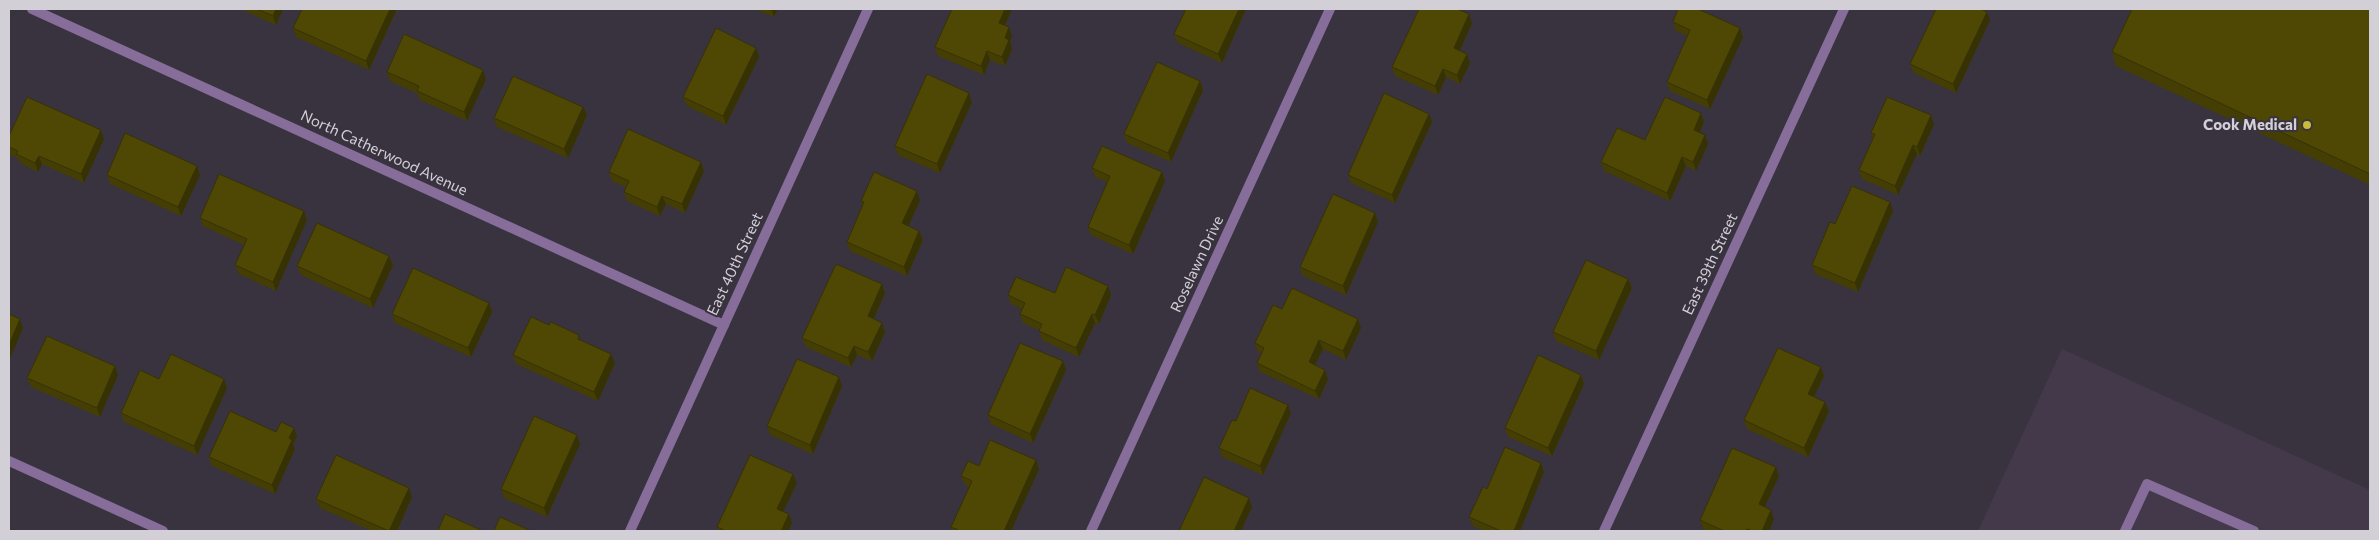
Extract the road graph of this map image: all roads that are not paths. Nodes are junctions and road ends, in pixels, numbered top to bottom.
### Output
1 (32, 9) edge
2 (868, 9) edge
3 (1330, 9) edge
4 (1844, 9) edge
5 (724, 325) junction
6 (9, 461) edge
7 (163, 531) edge
8 (630, 531) edge
9 (1091, 531) edge
10 (1604, 531) edge
11 (2125, 531) edge
12 (2254, 531) edge

1 - 5 street, North Catherwood Avenue
2 - 5 street, East 40th Street
3 - 9 street, Roselawn Drive
4 - 10 street, East 39th Street
5 - 8 street, East 40th Street
6 - 7 street
11 - 12 street

